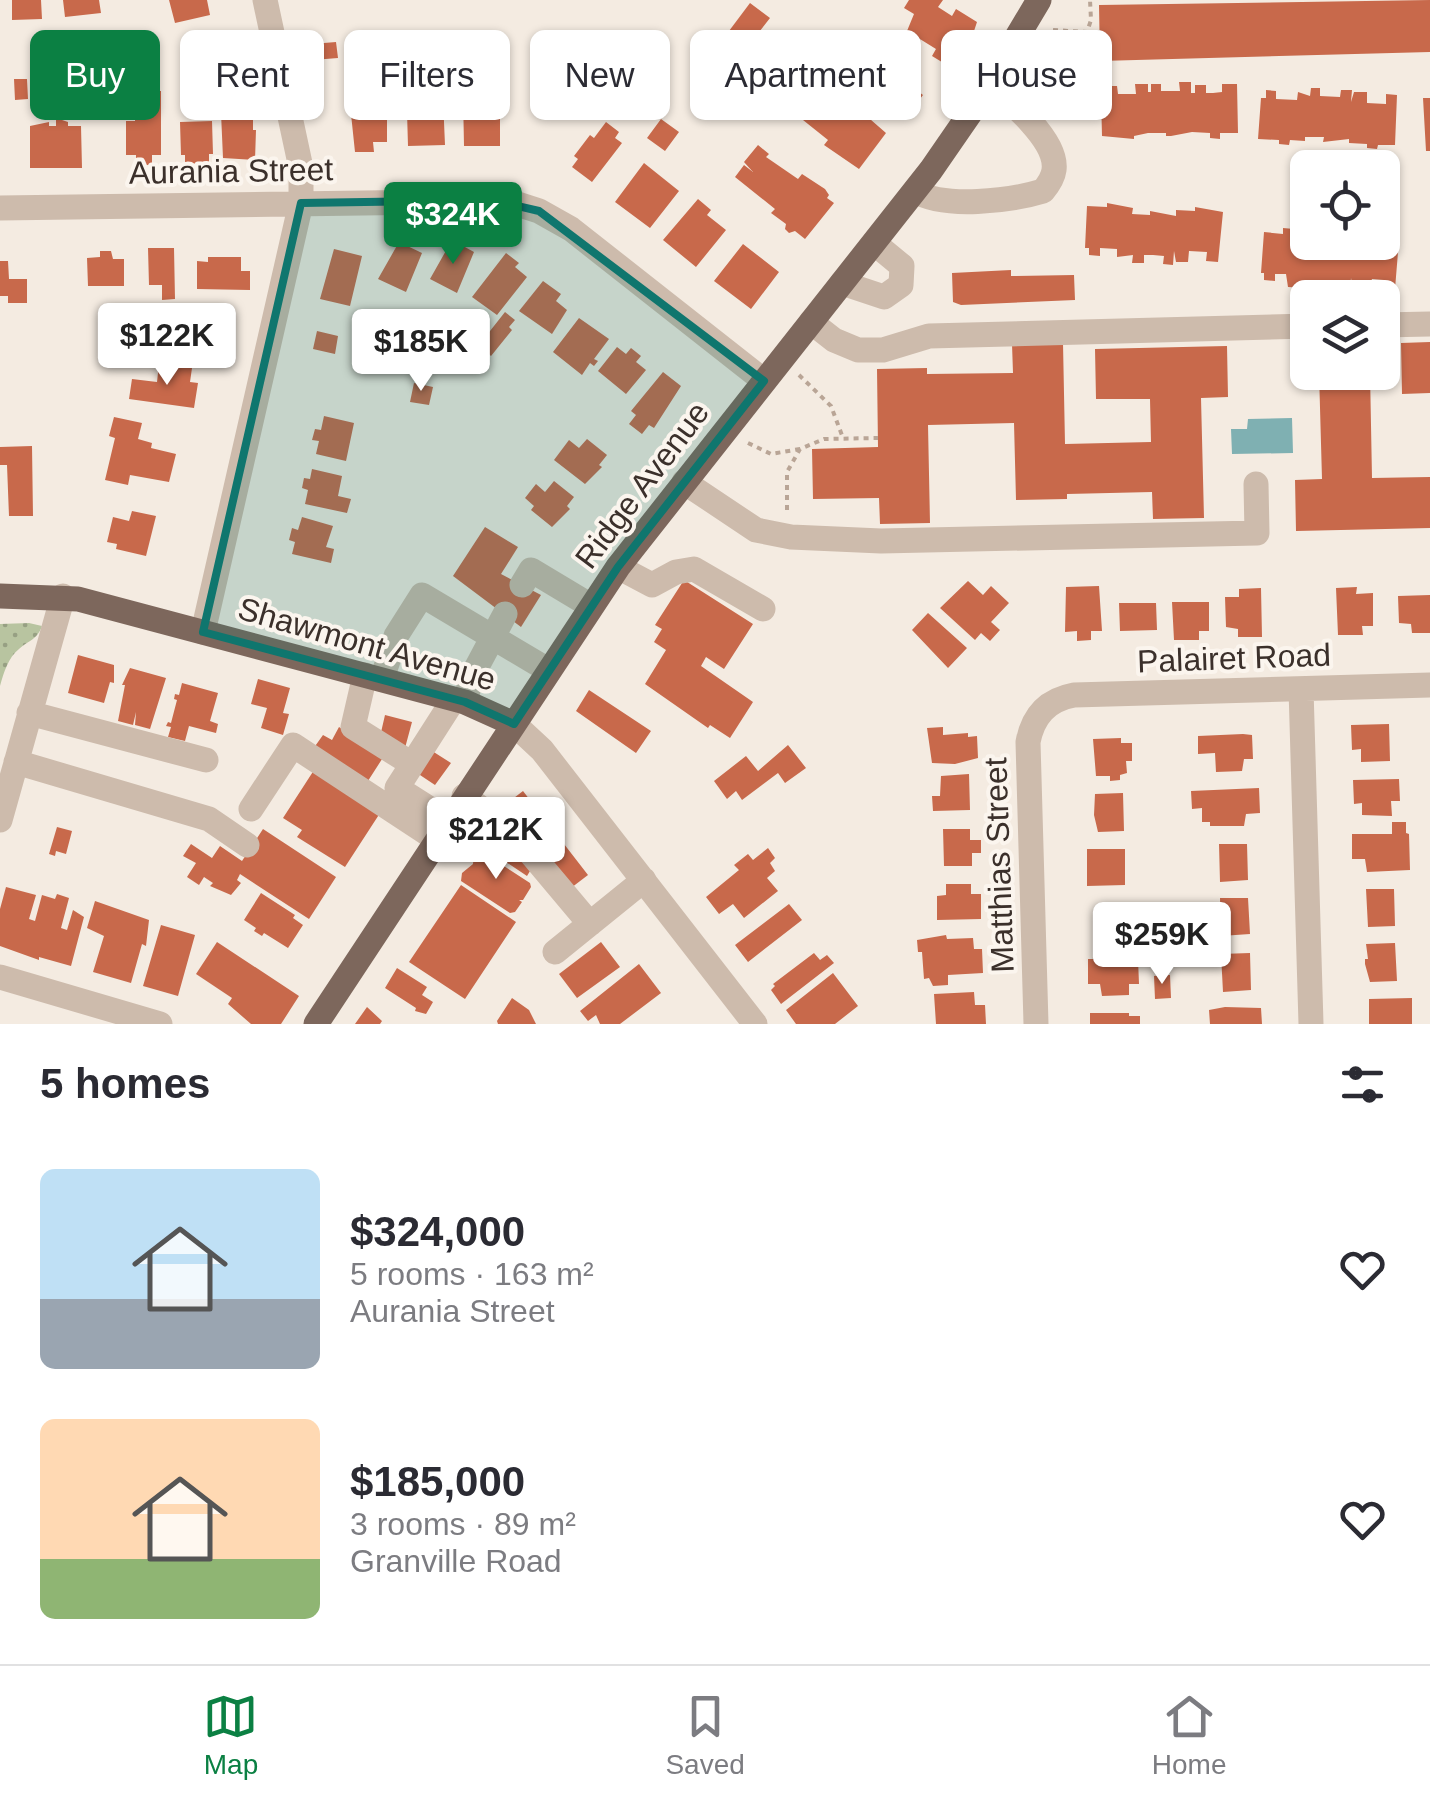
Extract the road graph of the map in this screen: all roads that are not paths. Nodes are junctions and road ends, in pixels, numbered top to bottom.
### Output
1 (266, 0) edge
2 (1039, 0) edge
3 (1021, 30) edge
4 (964, 120) edge
5 (1026, 120) edge
6 (914, 191) junction
7 (301, 203) junction
8 (0, 208) edge
9 (874, 242) junction
10 (842, 284) junction
11 (811, 322) junction
12 (1430, 324) edge
13 (1400, 325) edge
14 (1290, 326) edge
15 (764, 381) junction
16 (684, 482) junction
17 (1256, 484) dead end
18 (618, 567) junction
19 (522, 585) dead end
20 (0, 596) edge
21 (62, 596) junction
22 (591, 606) junction
23 (763, 609) dead end
24 (498, 625) junction
25 (203, 632) junction
26 (548, 670) junction
27 (374, 677) junction
28 (1430, 685) edge
29 (1301, 689) junction
30 (459, 700) junction
31 (1044, 708) joint
32 (29, 714) junction
33 (514, 724) junction
34 (206, 760) dead end
35 (16, 762) junction
36 (412, 764) junction
37 (464, 796) junction
38 (251, 809) dead end
39 (0, 820) edge
40 (443, 830) junction
41 (247, 845) dead end
42 (644, 880) junction
43 (590, 924) junction
44 (556, 952) dead end
45 (0, 976) edge
46 (160, 1024) edge
47 (316, 1024) edge
48 (755, 1024) edge
49 (1036, 1024) edge
50 (1311, 1024) edge

1 - 7 street
2 - 3 main road, Ridge Avenue
4 - 6 main road, Ridge Avenue
5 - 6 street
6 - 9 main road, Ridge Avenue
7 - 8 street, Aurania Street
7 - 15 street, Aurania Street
7 - 25 street
9 - 10 main road, Ridge Avenue
9 - 10 street
10 - 11 main road, Ridge Avenue
11 - 14 street
11 - 15 main road, Ridge Avenue
12 - 13 street
15 - 16 main road, Ridge Avenue
16 - 17 street
16 - 18 main road, Ridge Avenue
18 - 22 main road, Ridge Avenue
18 - 23 street
19 - 22 street
20 - 21 main road, Shawmont Avenue
21 - 25 main road, Shawmont Avenue
21 - 32 street
22 - 26 main road, Ridge Avenue
24 - 26 street
24 - 27 street
24 - 30 street
25 - 27 main road, Shawmont Avenue
26 - 33 main road, Ridge Avenue
27 - 30 main road, Shawmont Avenue
27 - 36 street
28 - 29 street, Palairet Road
29 - 31 street, Palairet Road
29 - 50 street
30 - 33 main road, Shawmont Avenue
30 - 36 street
31 - 49 street, Matthias Street
32 - 34 street
32 - 35 street
33 - 37 main road, Ridge Avenue
33 - 42 street, Shawmont Avenue
35 - 39 street
35 - 41 street
36 - 40 street
37 - 40 main road, Ridge Avenue
37 - 43 street
38 - 40 street
40 - 47 main road, Ridge Avenue
42 - 43 street
42 - 48 street, Shawmont Avenue
43 - 44 street
45 - 46 street

